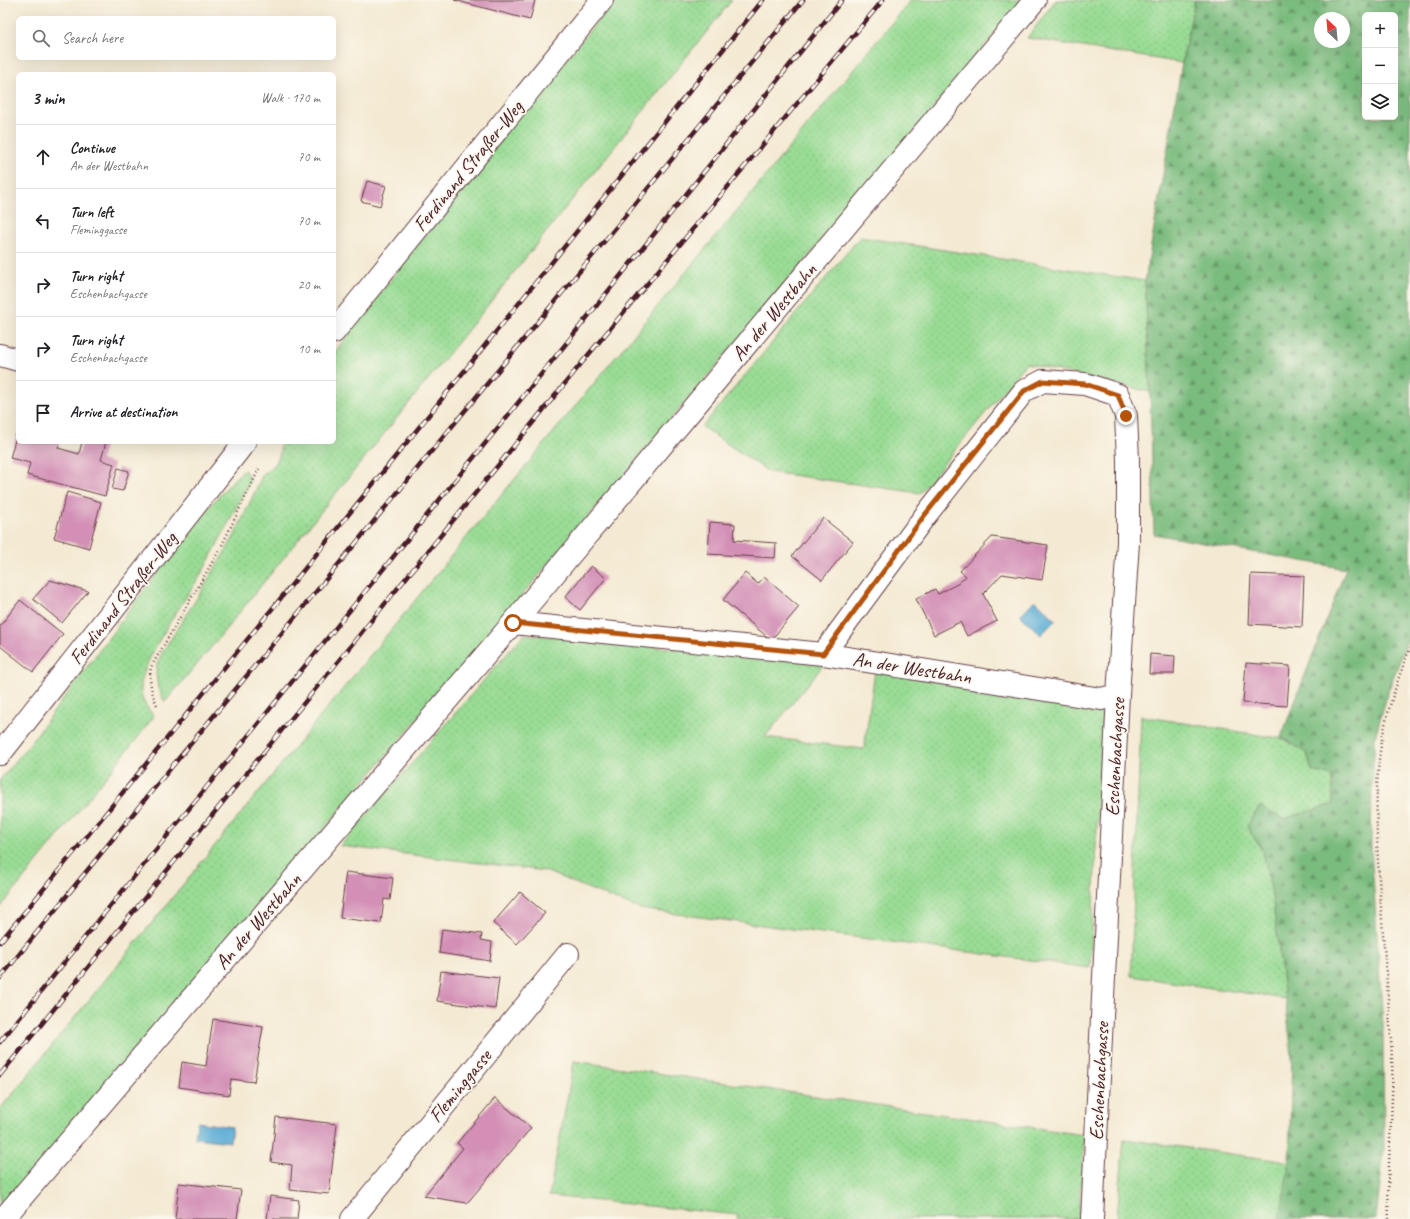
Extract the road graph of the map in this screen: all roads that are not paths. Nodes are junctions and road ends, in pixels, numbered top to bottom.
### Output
1 (602, 0) edge
2 (1035, 0) edge
3 (336, 330) edge
4 (0, 355) edge
5 (16, 359) edge
6 (243, 444) edge
7 (513, 623) junction
8 (823, 654) junction
9 (1118, 695) junction
10 (0, 754) edge
11 (568, 954) dead end
12 (3, 1219) edge
13 (352, 1219) edge
14 (1092, 1219) edge

1 - 3 street, Ferdinand Straßer-Weg
2 - 7 street, An der Westbahn
4 - 5 street
6 - 10 street, Ferdinand Straßer-Weg
7 - 8 street, An der Westbahn
7 - 12 street, An der Westbahn
8 - 9 street, An der Westbahn
8 - 9 street, Eschenbachgasse
9 - 14 street, Eschenbachgasse
11 - 13 street, Fleminggasse

